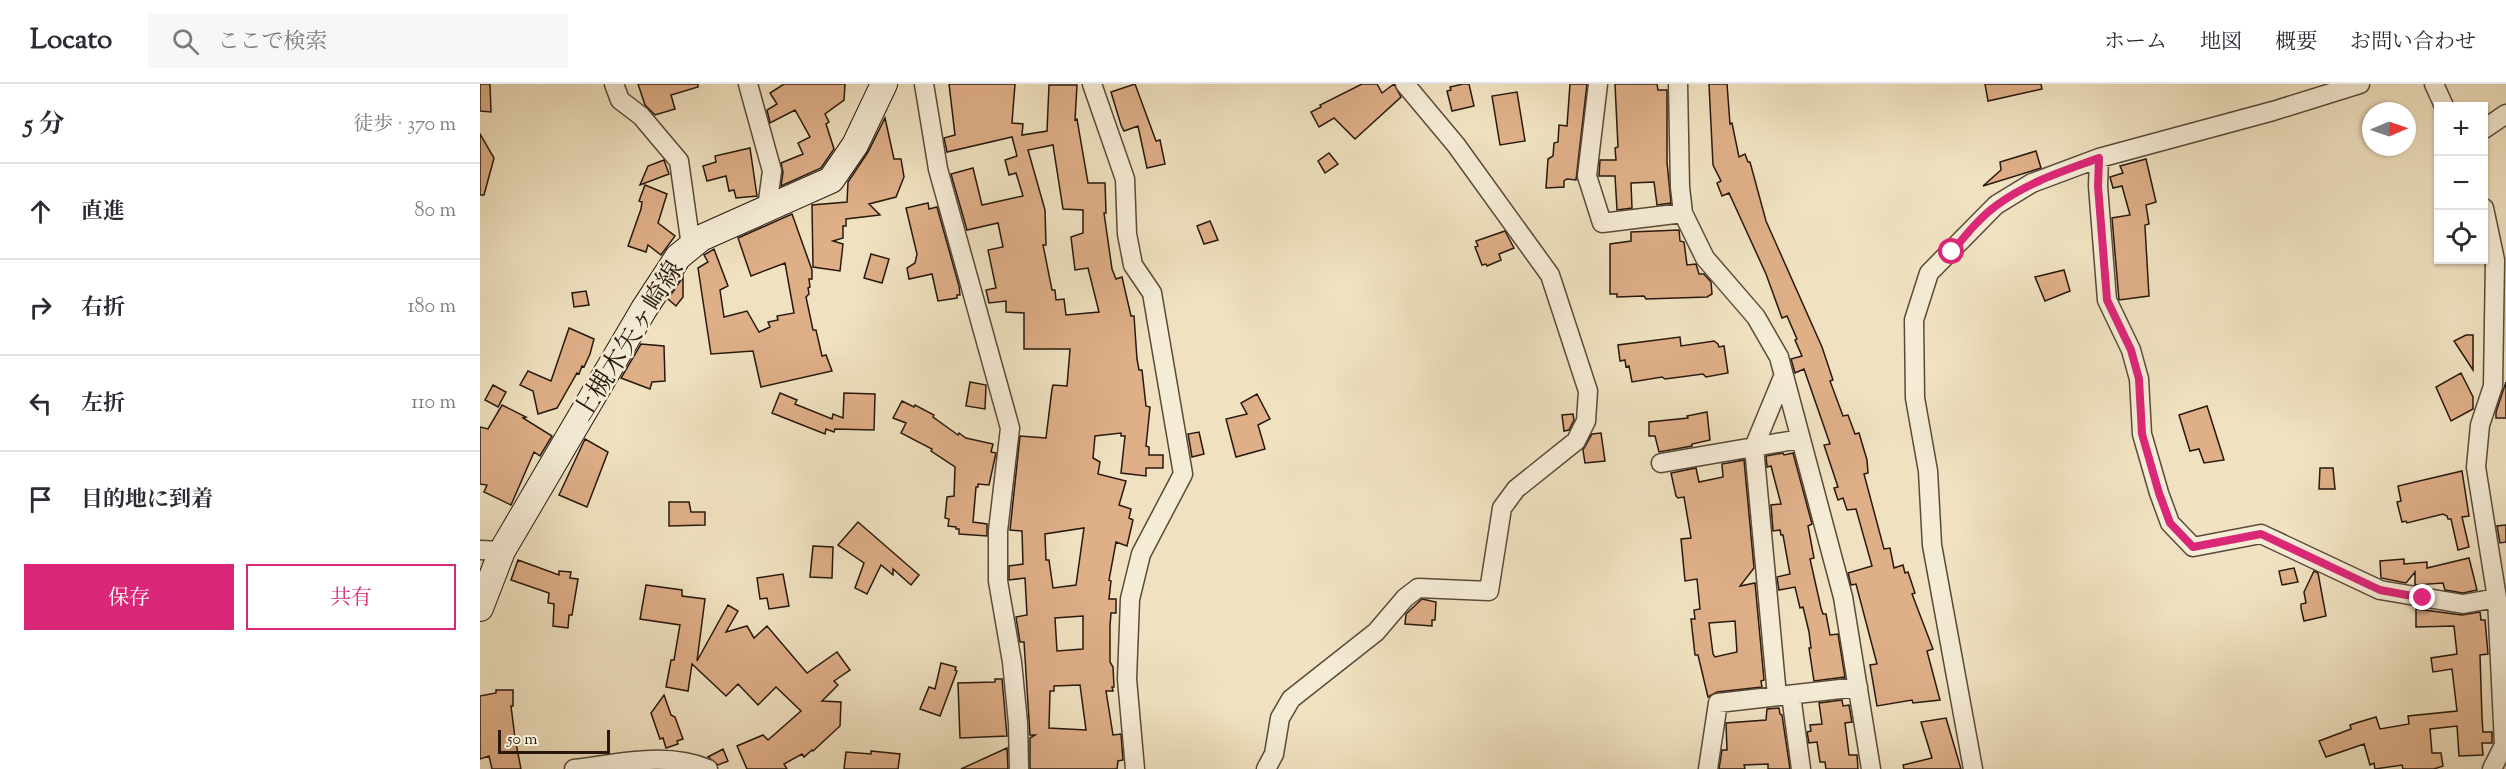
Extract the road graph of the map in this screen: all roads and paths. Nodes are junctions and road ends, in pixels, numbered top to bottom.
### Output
1 (614, 84) edge
2 (748, 84) edge
3 (884, 84) edge
4 (924, 84) edge
5 (1092, 84) edge
6 (1405, 84) edge
7 (1598, 84) edge
8 (1678, 84) edge
9 (2360, 84) edge
10 (2434, 84) edge
11 (2442, 102) edge
12 (2506, 114) edge
13 (2488, 126) edge
14 (2099, 158) junction
15 (767, 208) junction
16 (2484, 210) edge
17 (1683, 213) junction
18 (691, 246) junction
19 (1783, 377) junction
20 (1800, 439) junction
21 (1754, 447) junction
22 (1660, 463) dead end
23 (491, 550) edge
24 (2497, 598) junction
25 (480, 608) edge
26 (1858, 687) junction
27 (1784, 696) junction
28 (574, 769) edge
29 (708, 769) edge
30 (1019, 769) edge
31 (1135, 769) edge
32 (1266, 769) edge
33 (1708, 769) edge
34 (1801, 769) edge
35 (1871, 769) edge
36 (1973, 769) edge
37 (2492, 769) edge

1 - 18 street
2 - 15 street
3 - 15 main road, 上槻木矢ヶ崎線
4 - 30 street
5 - 31 street
6 - 32 street
7 - 17 street
8 - 17 street
9 - 14 street
10 - 11 street
12 - 13 street
14 - 24 street
14 - 36 street
15 - 18 main road, 上槻木矢ヶ崎線
16 - 24 street
17 - 19 street
18 - 23 main road, 上槻木矢ヶ崎線
19 - 20 street
19 - 21 street
20 - 21 street
20 - 26 street
21 - 22 street
21 - 27 street
23 - 25 main road, 上槻木矢ヶ崎線
24 - 37 street
26 - 27 street
26 - 35 street
27 - 33 street
27 - 34 street
28 - 29 street

